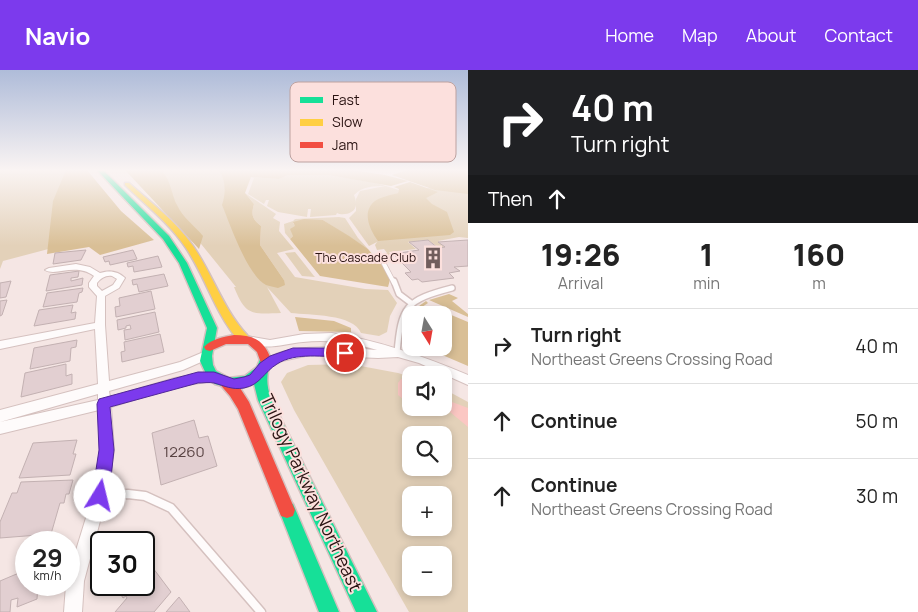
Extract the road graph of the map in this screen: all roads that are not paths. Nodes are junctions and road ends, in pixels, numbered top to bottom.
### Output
1 (125, 195) edge
2 (138, 195) edge
3 (384, 264) dead end
4 (49, 270) dead end
5 (99, 276) junction
6 (452, 288) dead end
7 (101, 295) junction
8 (411, 303) junction
9 (100, 325) junction
10 (248, 339) junction
11 (0, 345) edge
12 (208, 351) junction
13 (397, 353) junction
14 (263, 370) junction
15 (219, 380) junction
16 (468, 380) edge
17 (103, 387) junction
18 (103, 404) junction
19 (0, 416) edge
20 (0, 428) edge
21 (100, 496) junction
22 (73, 612) edge
23 (261, 612) edge
24 (329, 612) edge
25 (367, 612) edge

1 - 12 street
2 - 10 street
3 - 8 lane
4 - 5 street
5 - 7 street
5 - 7 street
6 - 8 lane
7 - 9 street
8 - 13 lane
9 - 11 street
9 - 17 street
10 - 12 street
10 - 13 street
10 - 14 street
12 - 15 street
12 - 17 street
13 - 14 street
13 - 16 street
14 - 15 street
14 - 25 street, Trilogy Parkway Northeast
15 - 18 street
15 - 24 street, Trilogy Parkway Northeast
17 - 18 street
17 - 19 street
18 - 20 street
18 - 21 street
21 - 22 street
21 - 23 lane

